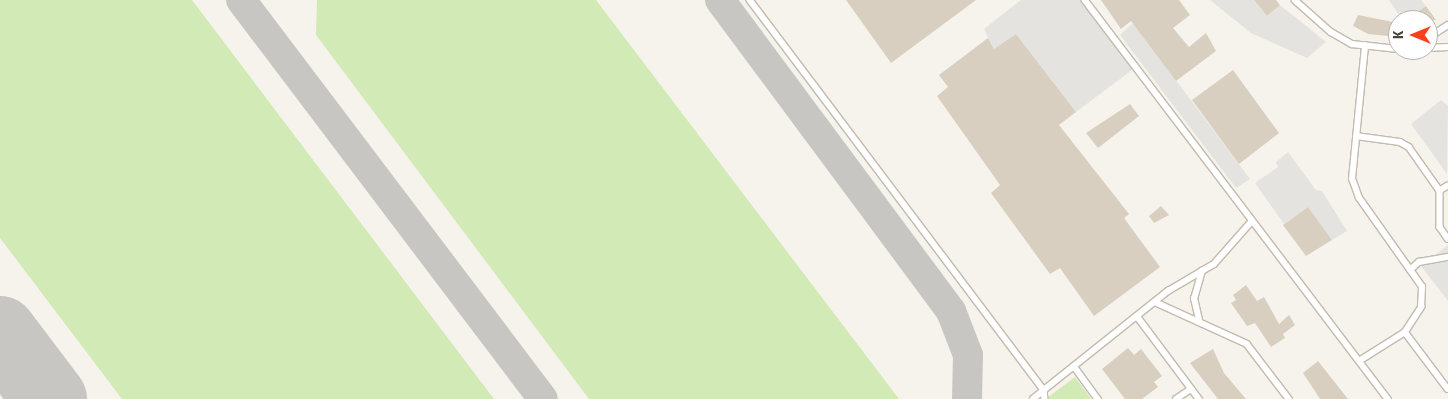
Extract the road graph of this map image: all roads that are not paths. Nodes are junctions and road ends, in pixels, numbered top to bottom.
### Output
1 (750, 0) edge
2 (1085, 0) edge
3 (1296, 0) edge
4 (1365, 46) junction
5 (1388, 48) edge
6 (1356, 136) junction
7 (1448, 186) edge
8 (1440, 191) junction
9 (1252, 221) junction
10 (1448, 239) edge
11 (1448, 257) edge
12 (1202, 270) junction
13 (1410, 270) junction
14 (1155, 302) junction
15 (1137, 316) junction
16 (1199, 320) junction
17 (1405, 332) junction
18 (1359, 361) junction
19 (1074, 366) junction
20 (1191, 389) junction
21 (1448, 389) edge
22 (1044, 390) junction
23 (1033, 399) edge
24 (1046, 399) edge
25 (1098, 399) edge
26 (1176, 399) edge
27 (1199, 399) edge
28 (1289, 399) edge
29 (1388, 399) edge

1 - 22 lane
2 - 9 lane
3 - 4 lane
4 - 5 lane
4 - 6 lane
6 - 8 lane
6 - 13 lane
7 - 8 lane
8 - 10 lane
9 - 12 lane
9 - 18 lane
11 - 13 lane
12 - 14 lane
12 - 16 lane
13 - 17 lane
14 - 15 lane
14 - 16 lane
15 - 19 lane
15 - 20 lane
16 - 28 lane
17 - 18 lane
17 - 21 lane
18 - 29 lane
19 - 22 lane
19 - 25 lane
20 - 26 lane
20 - 27 lane
22 - 23 lane
22 - 24 lane

